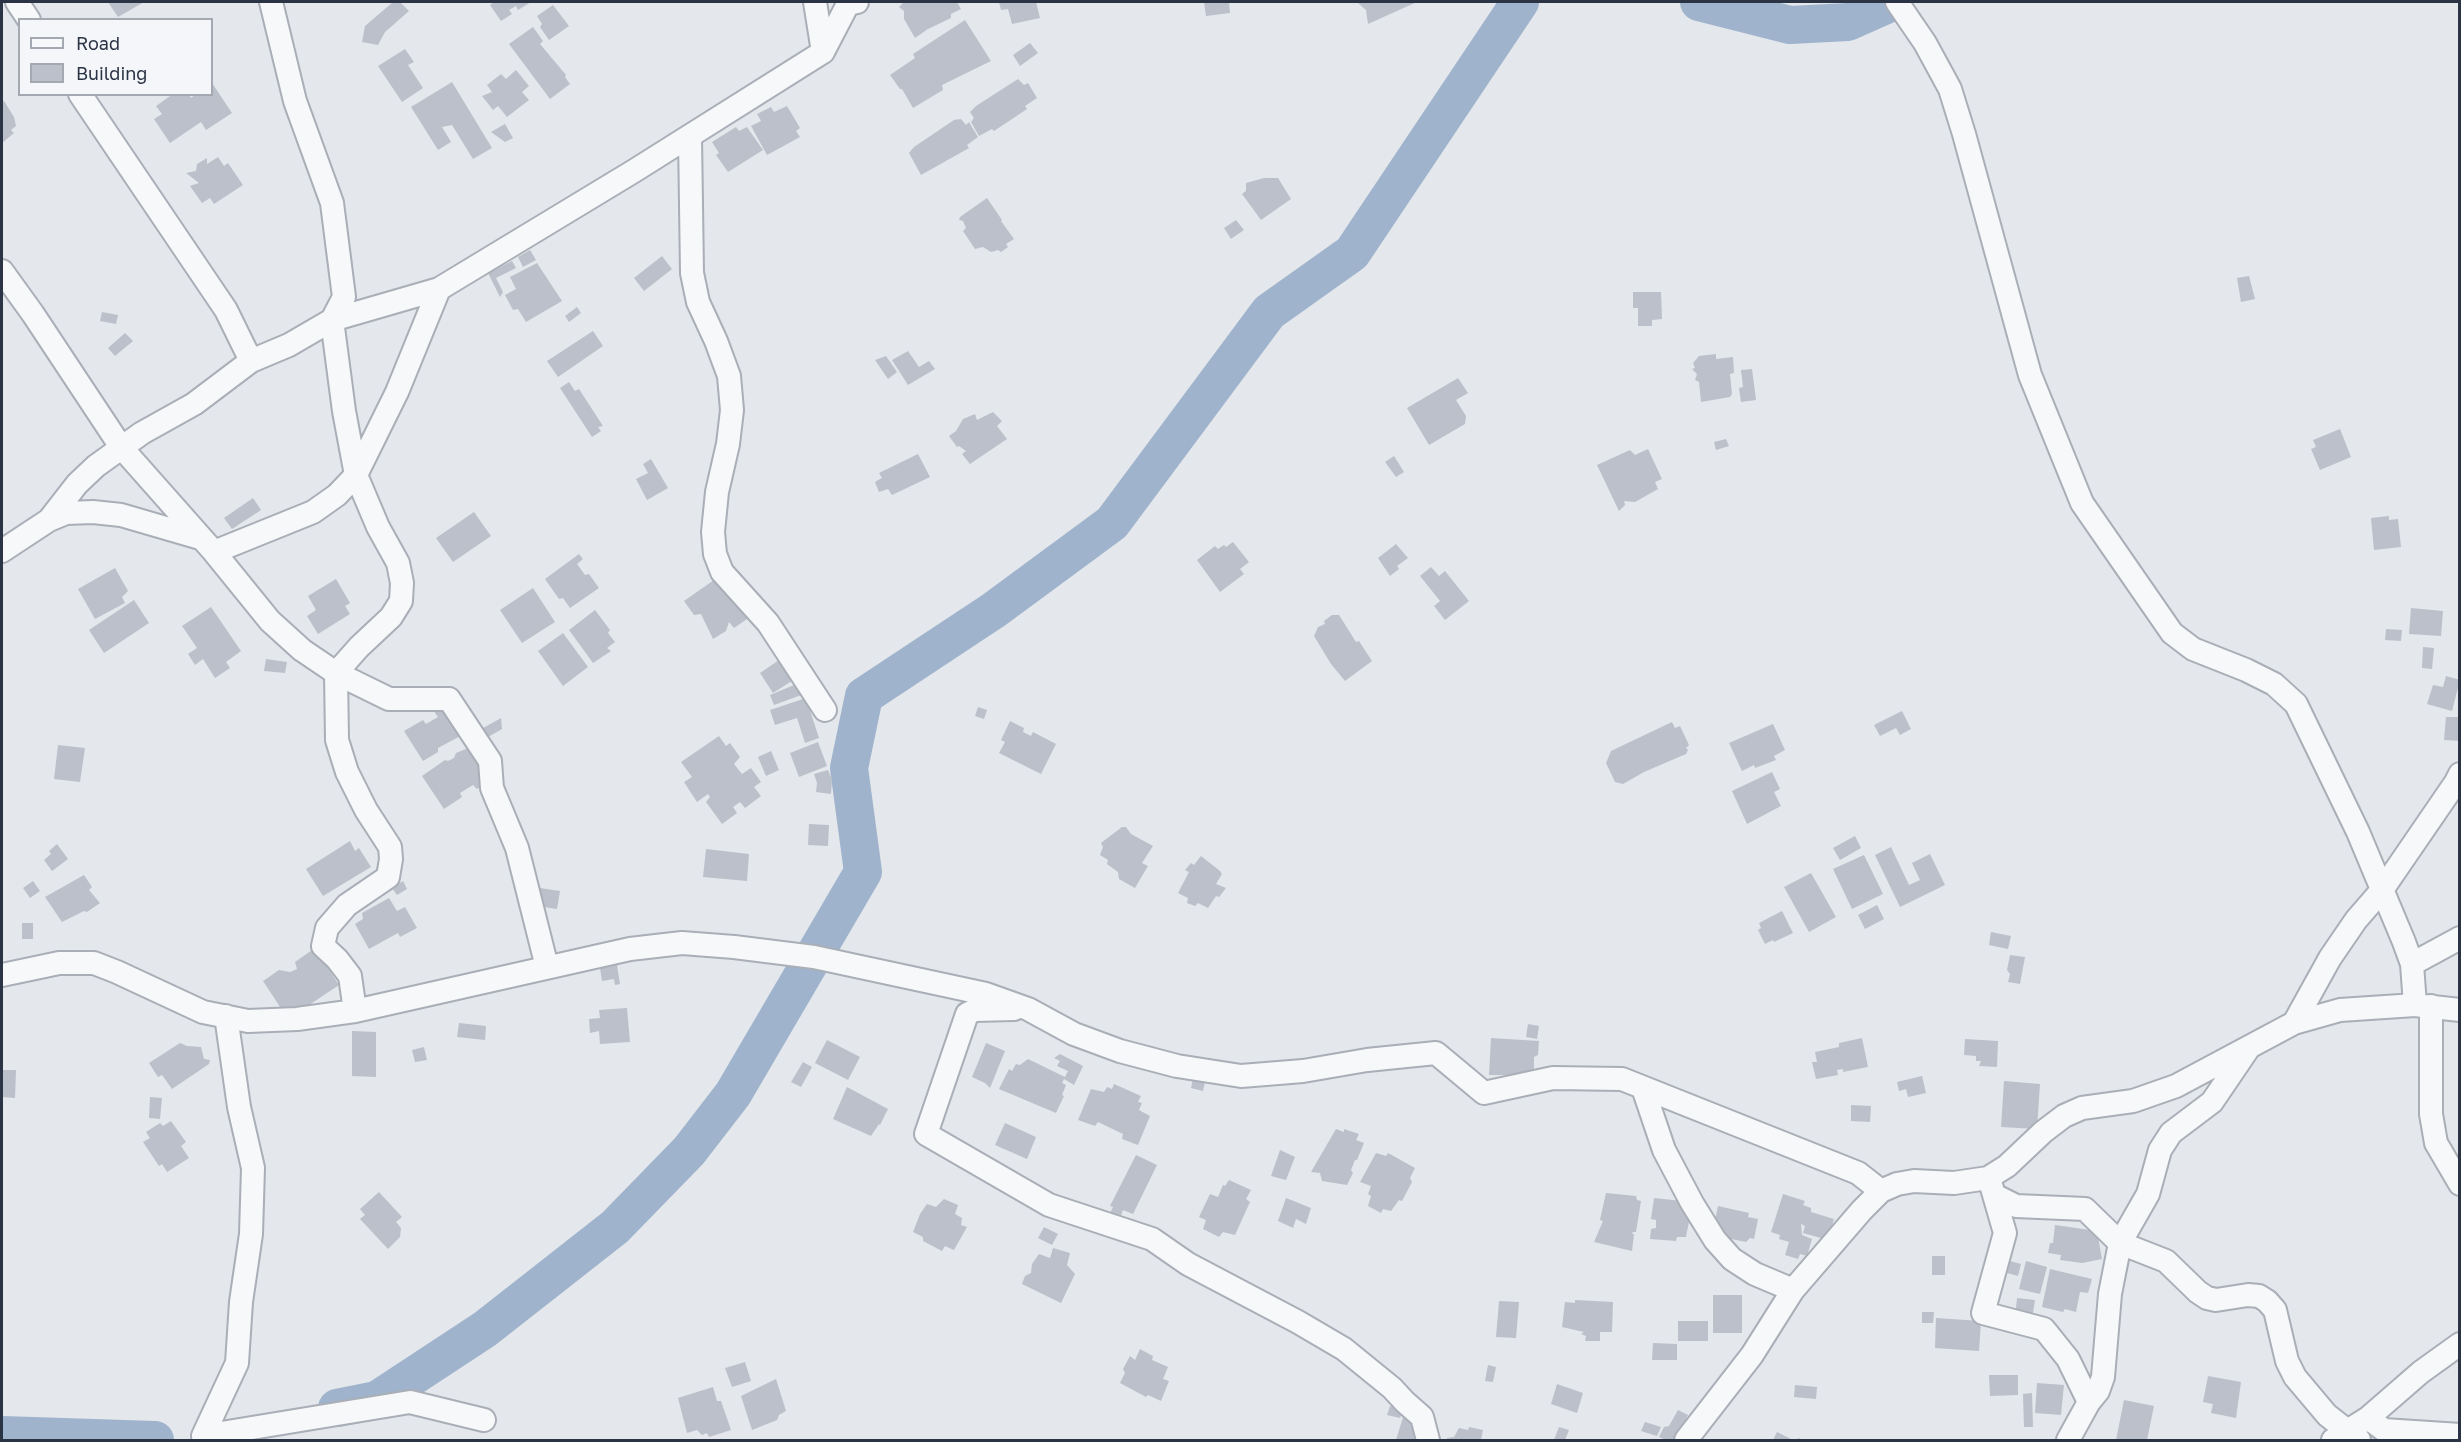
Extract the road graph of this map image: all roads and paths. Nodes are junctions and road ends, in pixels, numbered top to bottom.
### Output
1 (17, 2) edge
2 (271, 2) edge
3 (815, 2) edge
4 (857, 2) edge
5 (1897, 2) edge
6 (28, 18) edge
7 (824, 52) junction
8 (81, 96) edge
9 (690, 136) junction
10 (2, 271) edge
11 (439, 289) junction
12 (332, 320) junction
13 (251, 361) junction
14 (121, 447) junction
15 (356, 475) junction
16 (49, 520) junction
17 (207, 545) junction
18 (2, 551) edge
19 (336, 673) junction
20 (825, 710) dead end
21 (2460, 774) edge
22 (2382, 890) junction
23 (2460, 938) edge
24 (2412, 964) junction
25 (547, 967) junction
26 (2, 975) edge
27 (2423, 1006) junction
28 (1028, 1009) junction
29 (2460, 1010) edge
30 (355, 1011) junction
31 (226, 1017) junction
32 (2294, 1023) junction
33 (2250, 1044) junction
34 (1643, 1088) junction
35 (2460, 1185) edge
36 (1991, 1186) junction
37 (1881, 1191) junction
38 (2120, 1243) junction
39 (1793, 1290) junction
40 (2460, 1344) edge
41 (2089, 1402) junction
42 (2368, 1418) junction
43 (484, 1420) dead end
44 (2460, 1435) edge
45 (2346, 1437) edge
46 (1428, 1440) edge
47 (1686, 1440) edge
48 (2068, 1440) edge

1 - 6 street
2 - 12 street
3 - 7 street
4 - 7 street
5 - 22 street
7 - 9 street
8 - 13 street
9 - 11 street
9 - 20 street
10 - 14 street
11 - 12 street
11 - 15 street
12 - 13 street
12 - 15 street
13 - 14 street
14 - 16 street
14 - 17 street
15 - 17 street
15 - 19 street
16 - 17 street
16 - 18 street
17 - 19 street
19 - 25 street
19 - 30 street
21 - 22 street
22 - 24 street
22 - 32 street
23 - 24 street
24 - 27 street
25 - 28 street
25 - 30 street
26 - 31 street
27 - 29 street
27 - 32 street
27 - 35 street
28 - 34 street
28 - 46 street
30 - 31 street
31 - 43 street
32 - 33 street
33 - 36 street
33 - 38 street
34 - 37 street
34 - 39 street
36 - 37 street
36 - 38 street
36 - 41 street
37 - 39 street
38 - 41 street
38 - 45 street
39 - 47 street
40 - 42 street
41 - 48 street
42 - 44 street
42 - 45 street

